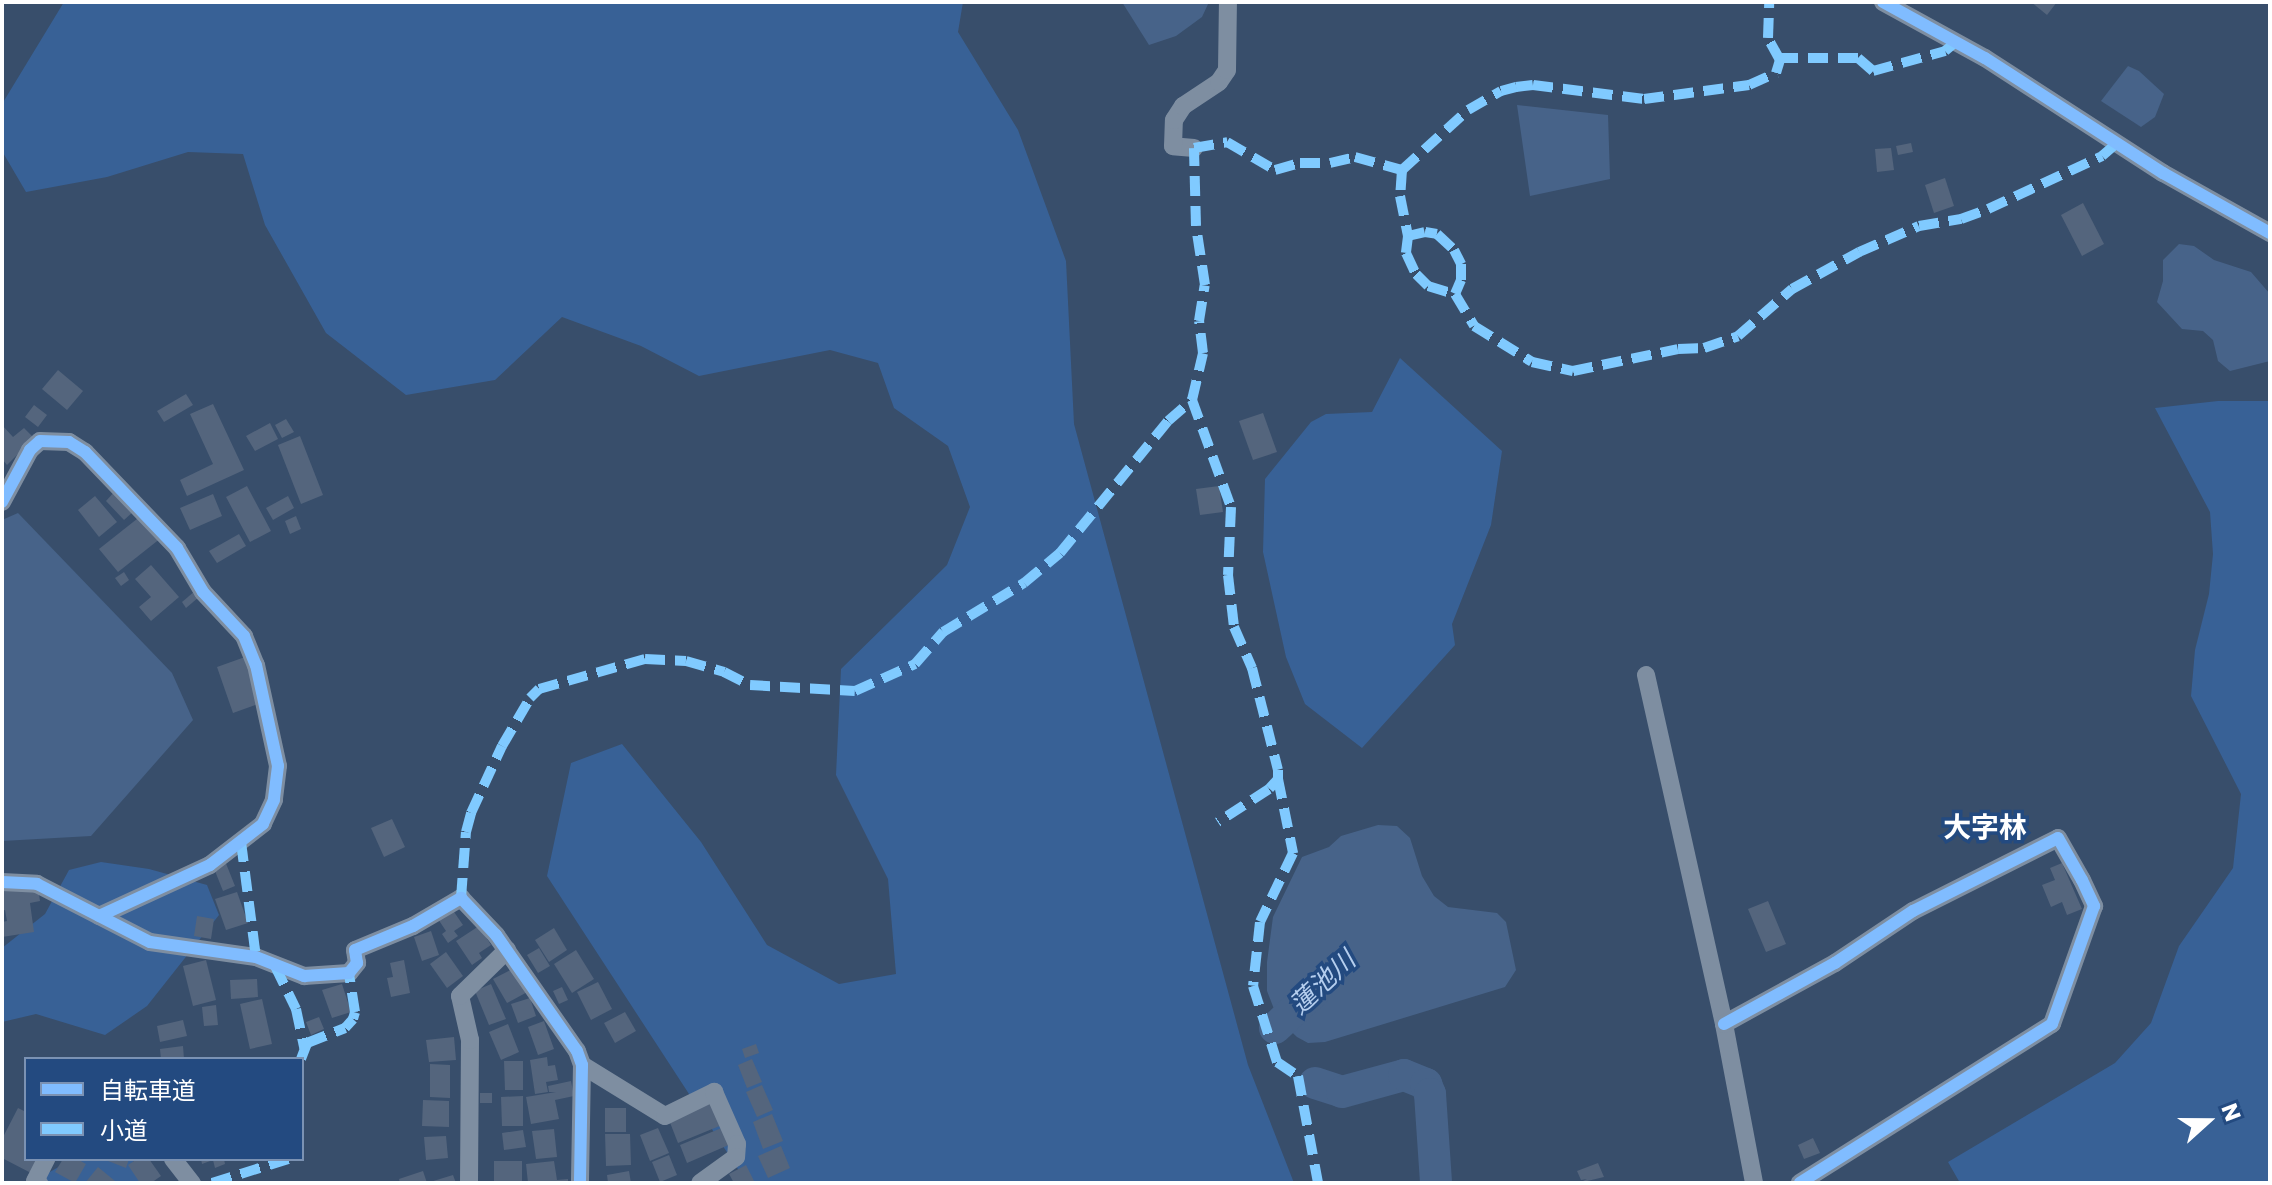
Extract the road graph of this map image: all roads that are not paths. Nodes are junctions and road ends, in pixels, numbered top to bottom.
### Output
1 (1228, 2) edge
2 (1883, 2) edge
3 (1194, 148) dead end
4 (2270, 233) edge
5 (2, 502) edge
6 (1646, 675) dead end
7 (2, 882) edge
8 (99, 916) junction
9 (507, 950) junction
10 (1724, 1024) junction
11 (582, 1065) junction
12 (45, 1161) edge
13 (175, 1161) edge
14 (39, 1183) edge
15 (192, 1183) edge
16 (469, 1183) edge
17 (580, 1183) edge
18 (700, 1183) edge
19 (1754, 1183) edge
20 (1800, 1183) edge

1 - 3 street
2 - 4 street
5 - 8 street
6 - 10 street
7 - 8 street
8 - 9 street
9 - 11 street
9 - 16 street
10 - 19 street
10 - 20 street
11 - 17 street
11 - 18 street
12 - 14 street
13 - 15 street

